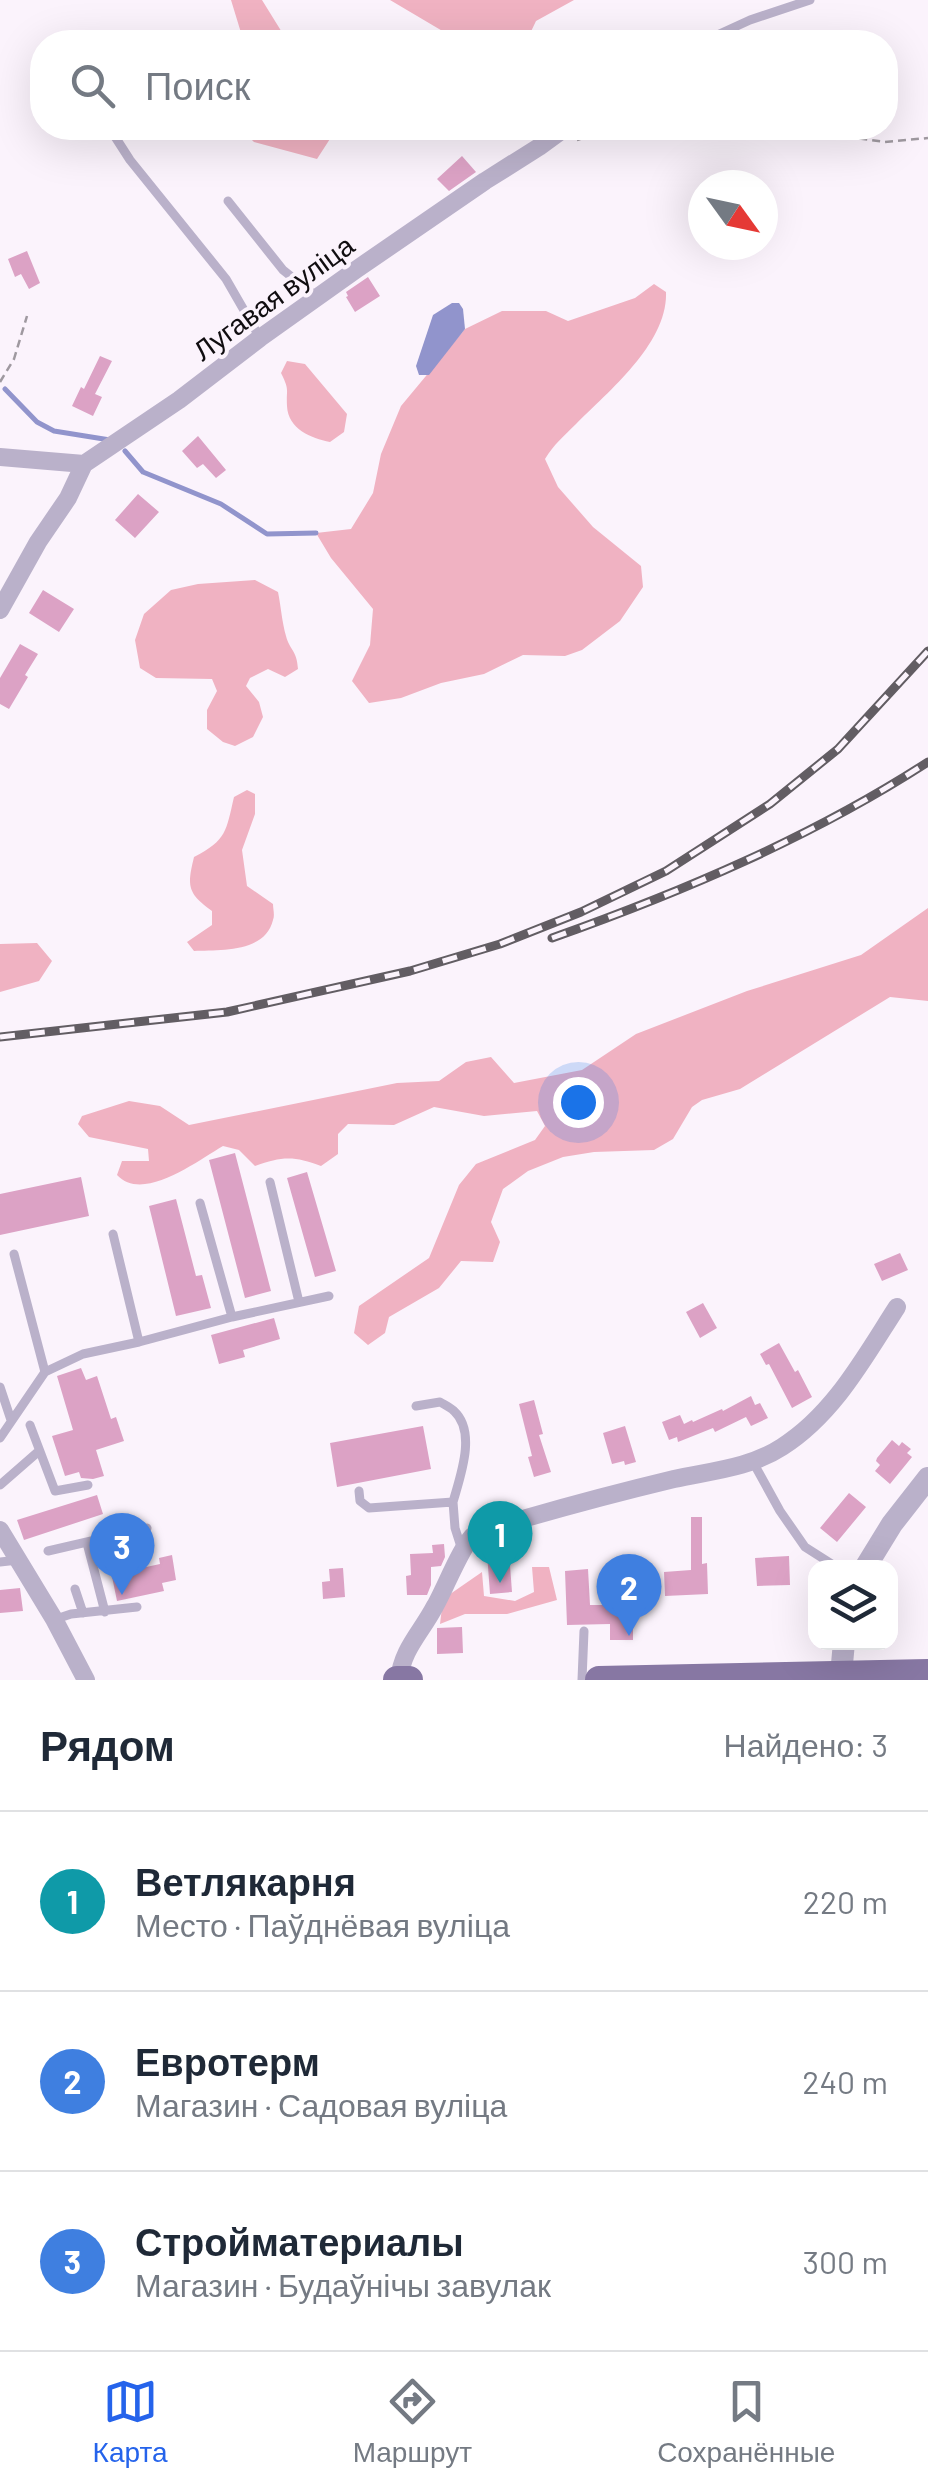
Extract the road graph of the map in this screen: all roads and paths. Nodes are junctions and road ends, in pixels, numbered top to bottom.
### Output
1 (810, 0) edge
2 (728, 30) edge
3 (928, 138) edge
4 (117, 140) edge
5 (548, 140) edge
6 (870, 140) edge
7 (228, 201) dead end
8 (318, 297) junction
9 (26, 316) dead end
10 (260, 338) junction
11 (0, 382) edge
12 (0, 457) edge
13 (84, 464) junction
14 (0, 610) edge
15 (270, 1182) dead end
16 (200, 1203) dead end
17 (113, 1234) dead end
18 (14, 1254) dead end
19 (329, 1296) dead end
20 (298, 1302) junction
21 (897, 1307) dead end
22 (232, 1317) junction
23 (139, 1342) junction
24 (45, 1372) junction
25 (0, 1387) edge
26 (416, 1406) dead end
27 (11, 1420) junction
28 (30, 1425) dead end
29 (0, 1438) edge
30 (38, 1450) junction
31 (753, 1462) junction
32 (928, 1478) edge
33 (88, 1485) dead end
34 (0, 1486) edge
35 (359, 1490) dead end
36 (453, 1502) junction
37 (147, 1528) dead end
38 (0, 1530) edge
39 (86, 1542) junction
40 (462, 1550) junction
41 (48, 1551) dead end
42 (825, 1560) edge
43 (870, 1560) edge
44 (9, 1561) edge
45 (74, 1589) dead end
46 (137, 1607) dead end
47 (105, 1612) junction
48 (83, 1614) junction
49 (54, 1620) junction
50 (584, 1631) dead end
51 (843, 1650) edge
52 (928, 1674) edge
53 (841, 1676) junction
54 (86, 1680) edge
55 (398, 1680) edge
56 (409, 1680) edge
57 (582, 1680) edge
58 (599, 1680) edge

1 - 2 lane
3 - 6 path
4 - 10 lane
5 - 8 street, Лугавая вуліца
7 - 8 lane
8 - 10 street, Лугавая вуліца
9 - 11 path
10 - 13 street, Лугавая вуліца
12 - 13 street
13 - 14 street
15 - 20 lane
16 - 22 lane
17 - 23 lane
18 - 24 lane
19 - 20 lane
20 - 22 lane
21 - 31 street
22 - 23 lane
23 - 24 lane
24 - 27 lane
25 - 27 lane
26 - 36 lane
27 - 29 lane
28 - 30 lane
30 - 33 lane
30 - 34 lane
31 - 40 street
31 - 42 lane
32 - 43 street
35 - 36 lane
36 - 40 lane
37 - 39 lane
38 - 44 street
39 - 41 lane
39 - 47 lane
40 - 55 street
44 - 49 street
45 - 48 lane
46 - 47 lane
47 - 48 lane
48 - 49 lane
49 - 54 street
50 - 57 lane
51 - 53 street
52 - 53 main road
53 - 58 main road
55 - 56 main road

